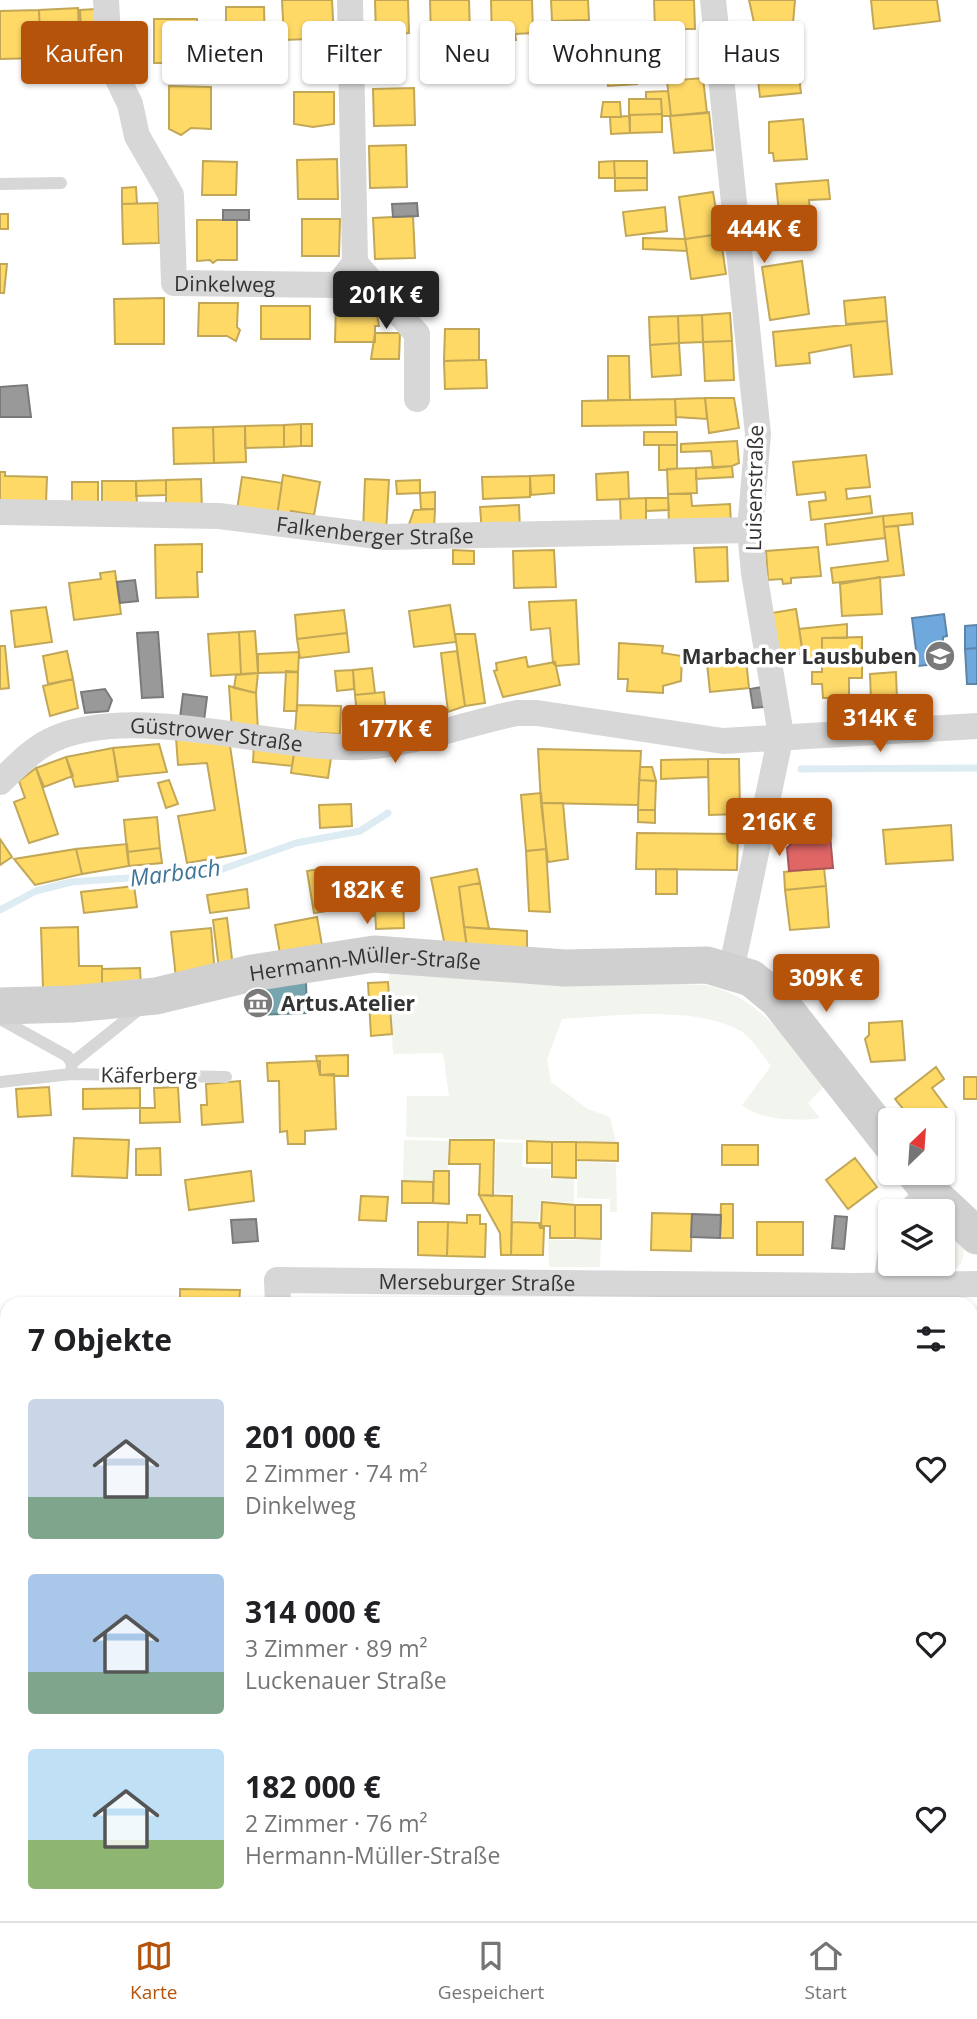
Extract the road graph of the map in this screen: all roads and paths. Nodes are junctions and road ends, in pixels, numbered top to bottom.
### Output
1 (106, 0) edge
2 (350, 0) edge
3 (713, 0) edge
4 (61, 183) dead end
5 (0, 184) edge
6 (355, 263) junction
7 (417, 400) dead end
8 (0, 512) edge
9 (750, 530) junction
10 (977, 726) edge
11 (781, 735) junction
12 (0, 782) edge
13 (731, 971) junction
14 (156, 996) junction
15 (0, 1006) edge
16 (0, 1019) edge
17 (72, 1068) junction
18 (226, 1077) dead end
19 (0, 1082) edge
20 (878, 1127) edge
21 (918, 1192) edge
22 (977, 1236) edge
23 (887, 1276) edge
24 (977, 1284) edge
25 (886, 1286) junction
26 (278, 1292) edge

1 - 6 street, Dinkelweg
2 - 6 street
3 - 9 street, Luisenstraße
4 - 5 lane
6 - 7 street
8 - 9 street, Falkenberger Straße
9 - 11 street, Luisenstraße
10 - 11 street, Güstrower Straße
11 - 12 street, Güstrower Straße
11 - 13 street, Luisenstraße
13 - 14 street, Hermann-Müller-Straße
13 - 20 street, Hermann-Müller-Straße
14 - 15 street, Hermann-Müller-Straße
14 - 17 lane, Käferberg
16 - 17 lane, Käferberg
17 - 18 lane, Käferberg
17 - 19 lane, Käferberg
21 - 22 street
23 - 25 street
24 - 25 street, Merseburger Straße
25 - 26 street, Merseburger Straße

